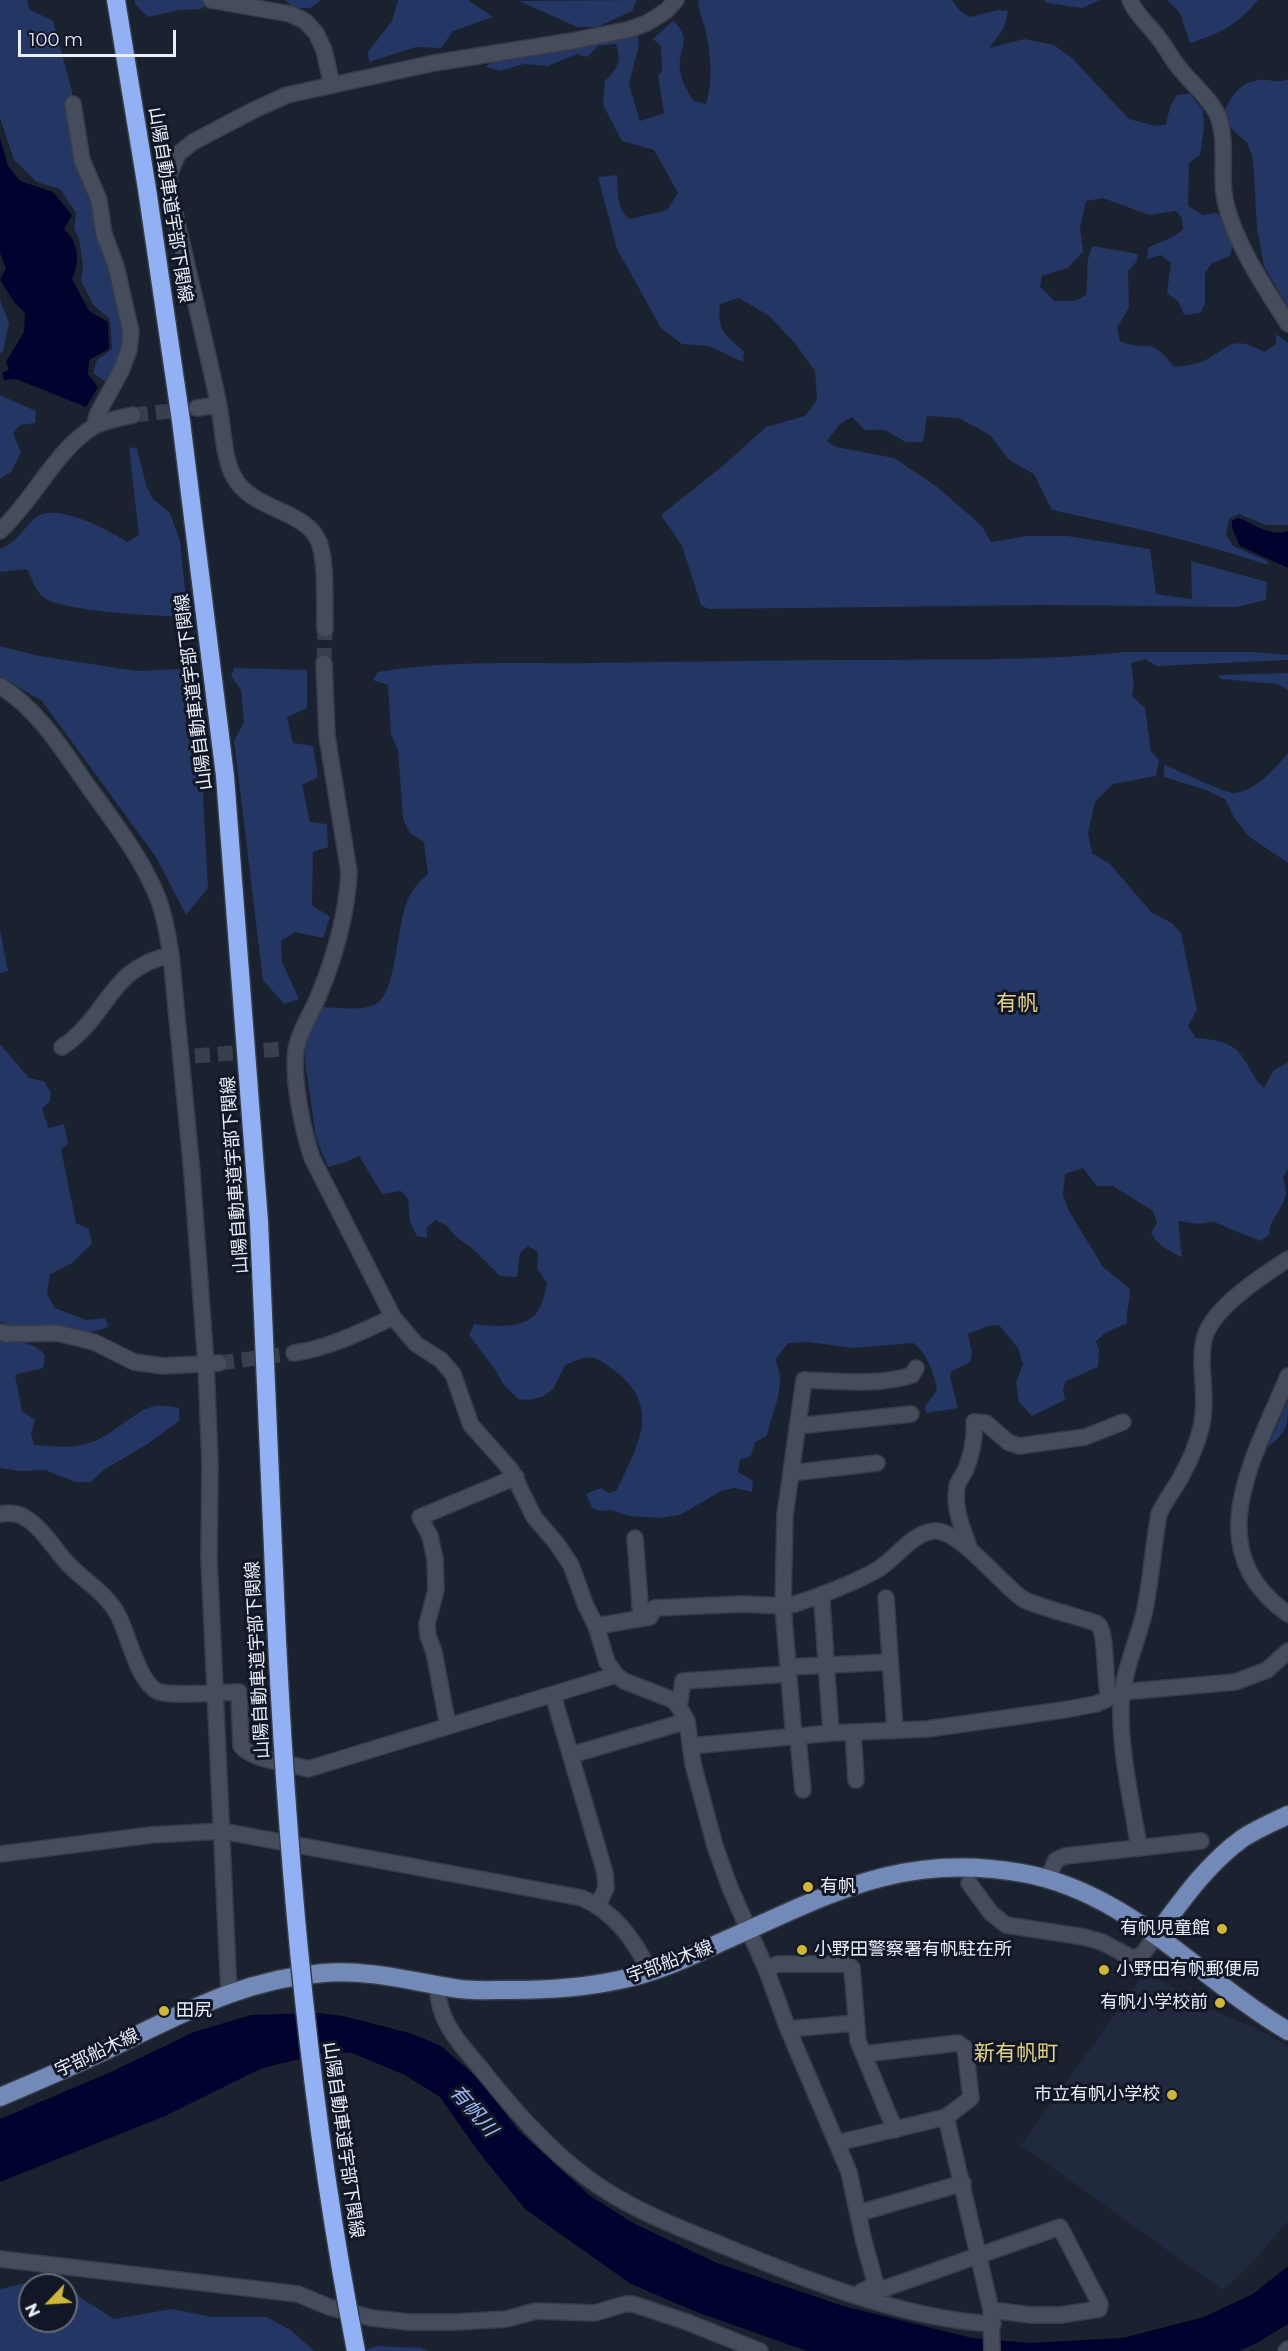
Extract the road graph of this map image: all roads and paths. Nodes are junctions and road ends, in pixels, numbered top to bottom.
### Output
1 (116, 0) edge
2 (211, 0) edge
3 (676, 0) edge
4 (1130, 0) edge
5 (332, 85) junction
6 (73, 104) dead end
7 (1288, 324) edge
8 (219, 405) junction
9 (197, 408) tunnel mouth
10 (133, 416) tunnel mouth
11 (94, 426) junction
12 (0, 531) edge
13 (325, 628) tunnel mouth
14 (324, 663) tunnel mouth
15 (0, 686) edge
16 (171, 955) junction
17 (62, 1047) dead end
18 (1288, 1259) edge
19 (393, 1317) junction
20 (0, 1332) edge
21 (294, 1353) tunnel mouth
22 (213, 1364) junction
23 (916, 1368) dead end
24 (1288, 1376) edge
25 (911, 1414) dead end
26 (1123, 1422) dead end
27 (797, 1426) junction
28 (877, 1463) dead end
29 (791, 1473) junction
30 (516, 1477) junction
31 (0, 1514) edge
32 (635, 1538) dead end
33 (970, 1551) junction
34 (886, 1598) dead end
35 (822, 1602) dead end
36 (783, 1606) junction
37 (1288, 1614) edge
38 (640, 1618) junction
39 (596, 1626) junction
40 (1288, 1651) edge
41 (890, 1662) junction
42 (826, 1666) junction
43 (788, 1670) junction
44 (616, 1675) junction
45 (214, 1691) junction
46 (1116, 1694) junction
47 (553, 1695) junction
48 (679, 1707) junction
49 (687, 1721) junction
50 (448, 1726) junction
51 (895, 1730) junction
52 (853, 1732) junction
53 (831, 1733) junction
54 (796, 1738) junction
55 (690, 1746) junction
56 (571, 1755) junction
57 (856, 1780) dead end
58 (802, 1790) dead end
59 (1288, 1815) edge
60 (222, 1831) junction
61 (1201, 1841) dead end
62 (1139, 1848) junction
63 (0, 1854) edge
64 (1048, 1878) junction
65 (969, 1883) dead end
66 (598, 1905) junction
67 (749, 1930) junction
68 (1157, 1934) junction
69 (766, 1969) junction
70 (650, 1972) junction
71 (438, 1985) junction
72 (229, 1994) junction
73 (856, 2023) junction
74 (788, 2029) junction
75 (1288, 2031) edge
76 (864, 2054) junction
77 (0, 2097) edge
78 (946, 2117) junction
79 (895, 2130) junction
80 (837, 2143) junction
81 (963, 2183) junction
82 (859, 2213) junction
83 (979, 2254) junction
84 (0, 2259) edge
85 (876, 2285) junction
86 (858, 2296) junction
87 (993, 2321) junction
88 (356, 2351) edge
89 (760, 2351) edge
90 (992, 2351) edge

1 - 88 highway, 山陽自動車道宇部下関線, bridge
2 - 5 street
3 - 5 street
4 - 7 street
5 - 8 street
6 - 11 street
8 - 9 street
8 - 13 street
10 - 11 street
11 - 12 street
14 - 19 street
15 - 16 street
16 - 17 street
16 - 22 street
18 - 46 street
19 - 21 street
19 - 30 street
20 - 22 street
22 - 45 street
23 - 27 street
24 - 37 street
25 - 27 street
26 - 33 street
27 - 29 street
28 - 29 street
29 - 36 street
30 - 39 street
30 - 50 street
31 - 45 street
32 - 38 street
33 - 36 street
33 - 46 street
34 - 41 street
35 - 42 street
36 - 38 street
36 - 43 street
38 - 39 street
39 - 44 street
40 - 46 street
41 - 42 street
41 - 51 street
42 - 43 street
42 - 53 street
43 - 48 street
43 - 54 street
44 - 47 street
44 - 48 street
45 - 50 street
45 - 60 street
46 - 51 street
46 - 62 street
47 - 50 street
47 - 56 street
48 - 49 street
49 - 55 street
49 - 56 street
51 - 52 street
52 - 53 street
52 - 57 street
53 - 54 street
54 - 55 street
54 - 58 street
55 - 67 street
56 - 66 street
59 - 68 main road
60 - 63 street
60 - 66 street
60 - 72 street
61 - 62 street
62 - 64 street
64 - 67 main road, 宇部船木線
64 - 68 main road, 宇部船木線
65 - 68 street
66 - 70 street
67 - 69 street
67 - 70 main road, 宇部船木線
68 - 75 main road, 宇部船木線
69 - 73 street
69 - 74 street
70 - 71 main road, 宇部船木線
71 - 72 main road, 宇部船木線
71 - 86 street
72 - 77 main road, 宇部船木線
73 - 74 street
73 - 76 street
74 - 80 street
76 - 78 street
76 - 79 street
78 - 79 street
78 - 81 street
79 - 80 street
80 - 82 street
81 - 82 street
81 - 83 street
82 - 85 street
83 - 85 street
83 - 87 street
83 - 87 street
84 - 89 street
85 - 86 street
86 - 87 street
87 - 90 street

